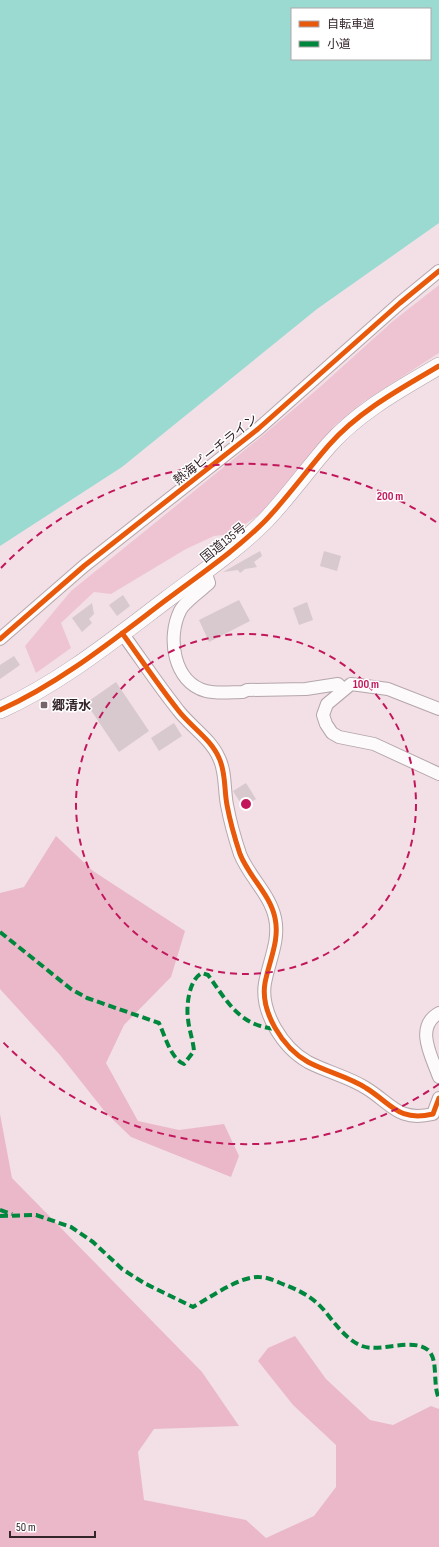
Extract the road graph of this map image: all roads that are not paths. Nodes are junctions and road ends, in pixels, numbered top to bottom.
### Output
1 (439, 271) edge
2 (439, 366) edge
3 (205, 571) junction
4 (122, 633) junction
5 (0, 639) edge
6 (343, 689) junction
7 (439, 708) edge
8 (0, 710) edge
9 (439, 774) edge
10 (439, 1013) edge
11 (439, 1077) edge
12 (439, 1098) edge

1 - 5 street, 熱海ビーチライン
2 - 3 highway, 国道135号
3 - 4 highway, 国道135号
3 - 6 street
4 - 8 highway, 国道135号
4 - 12 street
6 - 7 street
6 - 9 street
10 - 11 street

